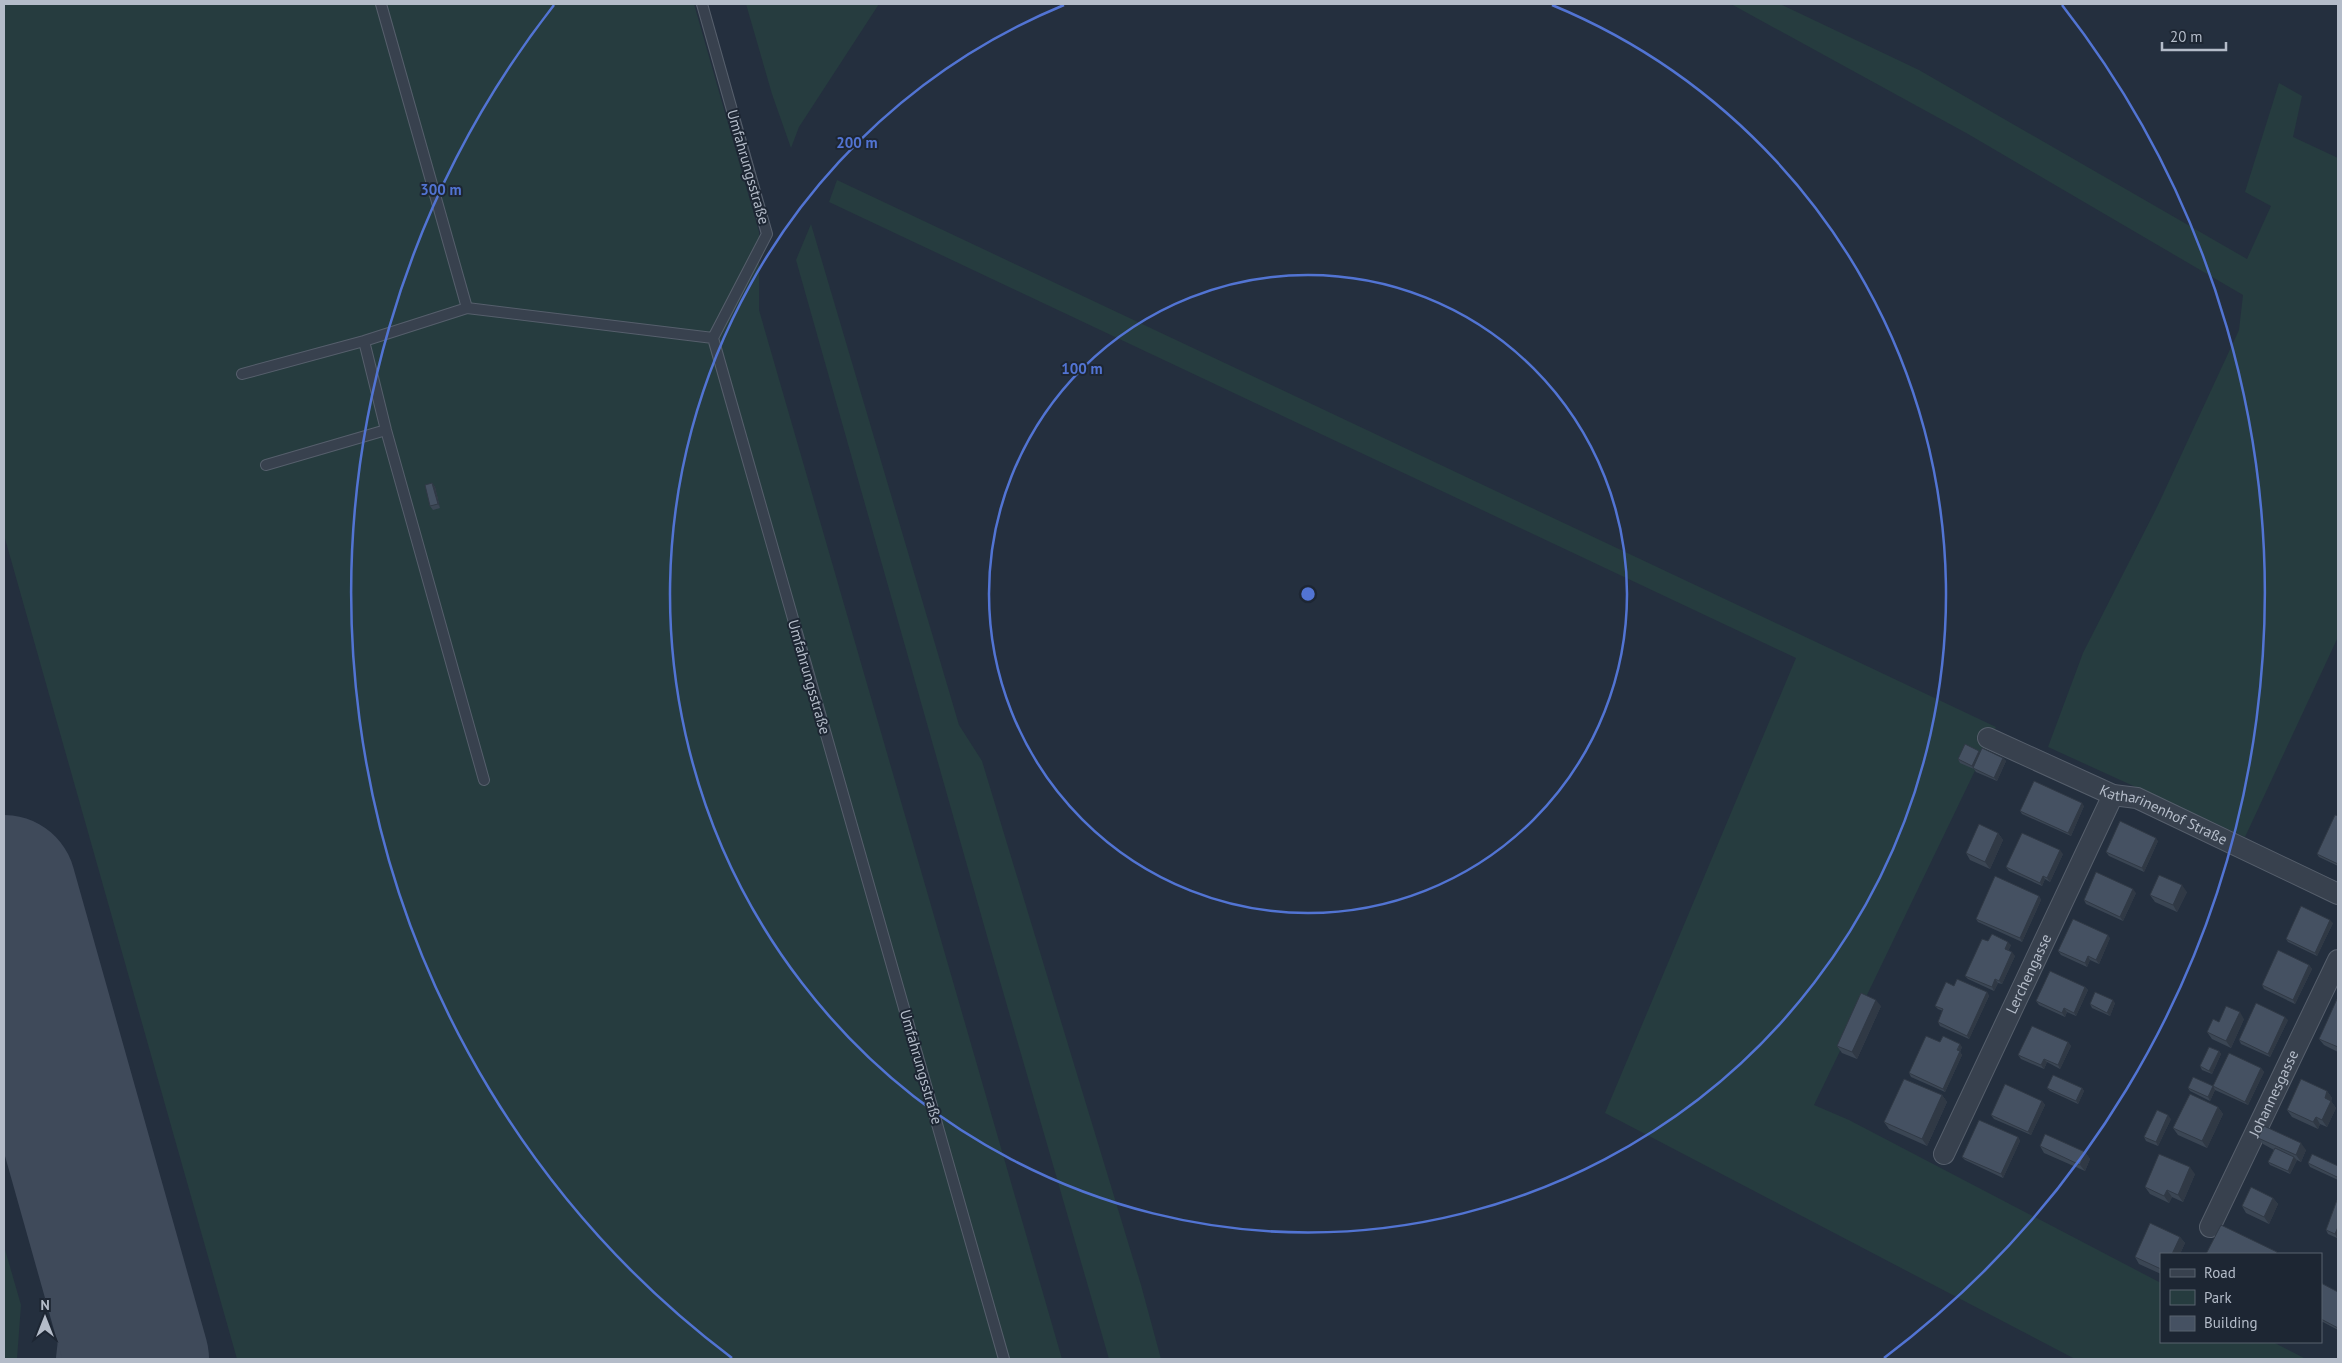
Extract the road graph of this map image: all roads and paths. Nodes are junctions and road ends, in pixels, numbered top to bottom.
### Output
1 (381, 4) edge
2 (702, 4) edge
3 (468, 308) junction
4 (712, 338) junction
5 (364, 341) junction
6 (242, 374) dead end
7 (386, 430) junction
8 (266, 465) dead end
9 (1988, 738) dead end
10 (484, 780) dead end
11 (2113, 795) junction
12 (2338, 894) edge
13 (2338, 960) edge
14 (1944, 1154) dead end
15 (2210, 1227) dead end
16 (1004, 1359) edge

1 - 3 lane
2 - 4 lane, Umfahrungsstraße
3 - 4 lane
3 - 5 lane
4 - 16 lane, Umfahrungsstraße
5 - 6 lane
5 - 7 lane
7 - 8 lane
7 - 10 lane
9 - 11 street, Katharinenhof Straße
11 - 12 street, Katharinenhof Straße
11 - 14 street, Lerchengasse
13 - 15 street, Johannesgasse

